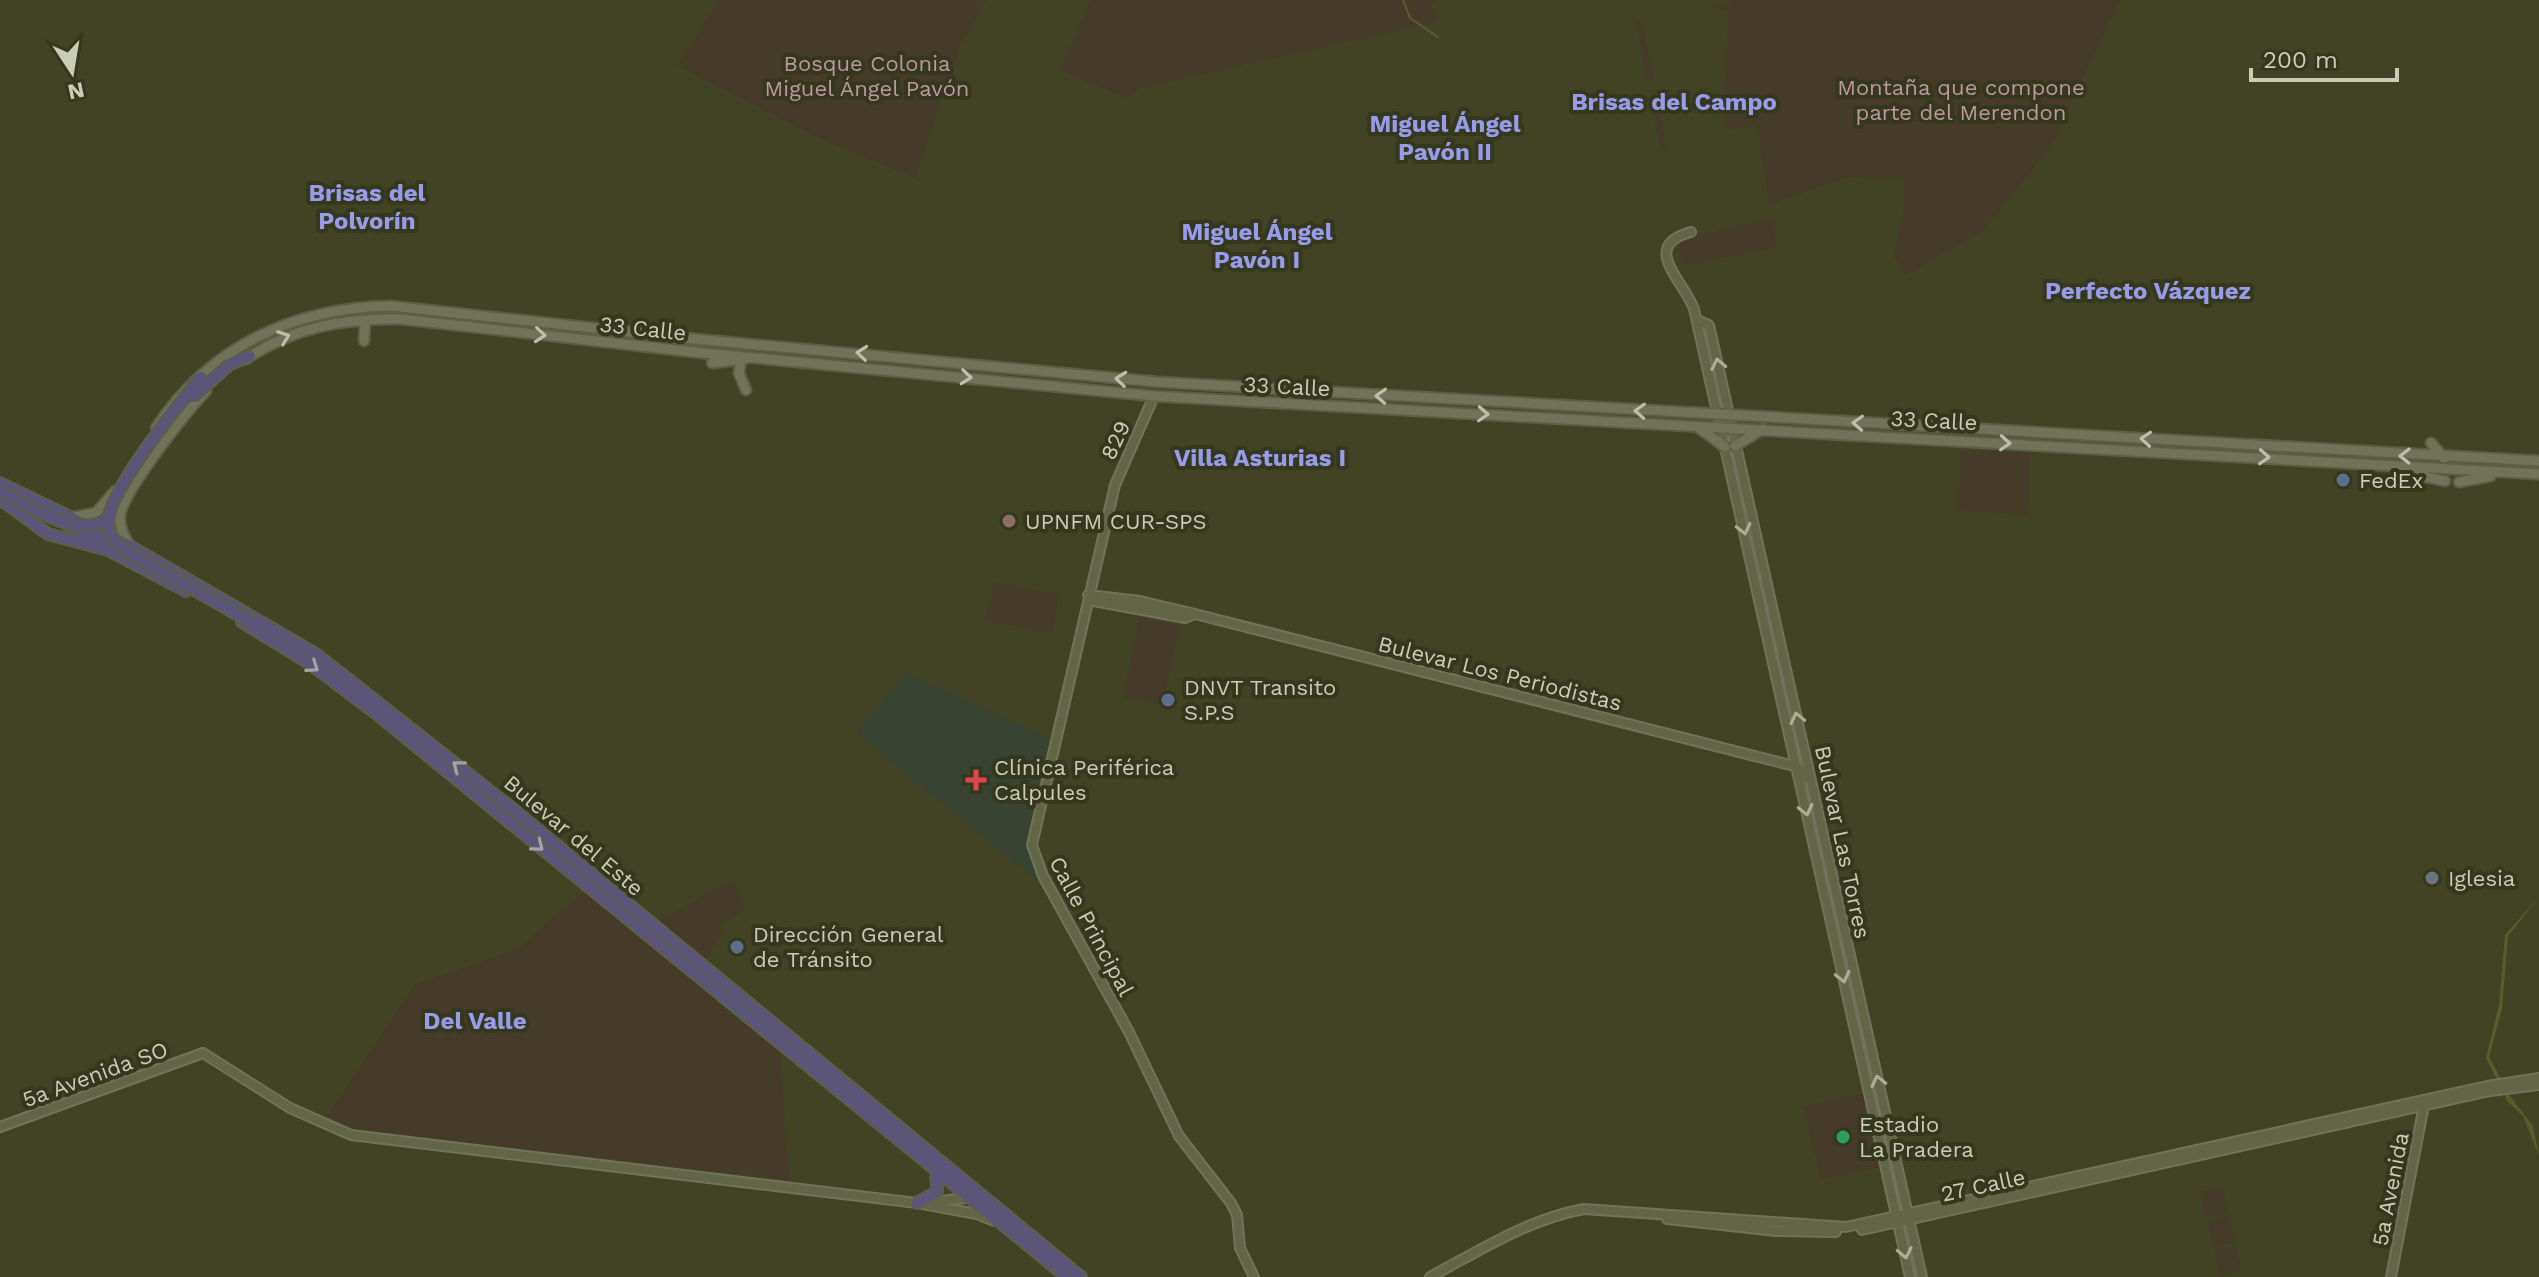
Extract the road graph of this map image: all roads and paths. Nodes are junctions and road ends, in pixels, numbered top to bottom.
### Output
1 (1691, 232) dead end
2 (491, 316) junction
3 (356, 319) junction
4 (422, 321) junction
5 (654, 335) junction
6 (364, 341) dead end
7 (762, 344) junction
8 (703, 353) junction
9 (250, 356) junction
10 (746, 358) junction
11 (712, 363) dead end
12 (204, 374) junction
13 (746, 390) dead end
14 (1154, 396) junction
15 (1723, 415) junction
16 (1688, 425) junction
17 (1726, 427) junction
18 (1766, 428) junction
19 (1730, 446) junction
20 (2439, 457) junction
21 (2539, 461) edge
22 (2539, 474) edge
23 (2451, 475) junction
24 (0, 483) edge
25 (0, 491) edge
26 (113, 495) junction
27 (0, 499) edge
28 (1112, 500) joint
29 (125, 502) junction
30 (69, 515) junction
31 (130, 546) junction
32 (128, 561) junction
33 (1088, 595) junction
34 (263, 634) junction
35 (1795, 767) junction
36 (1814, 794) junction
37 (1826, 848) junction
38 (1815, 849) junction
39 (581, 874) junction
40 (2539, 1078) edge
41 (2517, 1085) junction
42 (2539, 1085) edge
43 (2424, 1103) junction
44 (0, 1127) edge
45 (938, 1166) junction
46 (982, 1196) junction
47 (969, 1198) junction
48 (920, 1203) junction
49 (1909, 1217) junction
50 (1898, 1222) junction
51 (999, 1223) junction
52 (1064, 1277) edge
53 (1082, 1277) edge
54 (1254, 1277) edge
55 (1430, 1277) edge
56 (1441, 1277) edge
57 (1910, 1277) edge
58 (1922, 1277) edge
59 (2391, 1277) edge

1 - 15 street, Bulevar Las Torres
2 - 4 main road
2 - 5 main road, 33 Calle
2 - 12 main road, 33 Calle
3 - 4 main road, 33 Calle
3 - 6 main road
9 -> 3 main road, 33 Calle
4 -> 8 main road, 33 Calle
5 - 7 main road, 33 Calle
5 - 8 main road
7 - 8 main road
15 -> 7 main road, 33 Calle
8 - 10 main road, 33 Calle
9 - 25 highway, bridge
9 - 29 main road, 33 Calle
10 - 11 main road
10 - 13 main road
10 -> 14 main road, 33 Calle
12 - 26 main road, 33 Calle
12 - 34 highway, bridge
14 -> 16 main road, 33 Calle
14 - 28 street, 829
15 - 17 street, Bulevar Las Torres
20 -> 15 main road, 33 Calle
16 - 17 main road, 33 Calle
16 - 19 main road
17 - 18 main road, 33 Calle
17 - 19 street, Bulevar Las Torres
18 - 19 main road
18 -> 23 main road, 33 Calle
19 -> 35 street, Bulevar Las Torres
36 -> 19 street, Bulevar Las Torres
20 - 21 main road, 33 Calle
20 - 23 main road
22 - 23 main road
24 - 30 highway, Bulevar del Este
26 - 29 main road
26 - 30 main road
27 - 32 highway, Bulevar del Este
28 - 33 street, Calle Principal
29 - 31 main road, 33 Calle
30 - 31 highway, Bulevar del Este
30 - 32 highway
39 -> 31 highway, Bulevar del Este
32 - 34 highway, Bulevar del Este
33 - 35 street, Bulevar Los Periodistas
33 - 54 street, Calle Principal
34 -> 39 highway, Bulevar del Este
35 - 36 street
35 -> 38 street, Bulevar Las Torres
36 - 37 street, Bulevar Las Torres
37 - 38 street
49 -> 37 street, Bulevar Las Torres
38 -> 50 street, Bulevar Las Torres
39 - 45 highway, Bulevar del Este
39 - 45 highway, Bulevar del Este
40 - 41 street, 27 Calle
41 - 42 street, 27 Calle
41 - 43 street, 27 Calle
43 - 49 street, 27 Calle
43 - 59 street, 5a Avenida
44 - 48 street, 5a Avenida SO
45 - 46 highway, Bulevar del Este
45 - 47 highway, Bulevar del Este
45 - 48 highway
46 - 47 street
46 - 53 highway, Bulevar del Este
47 - 48 street
47 - 51 highway, Bulevar del Este
48 - 51 street
49 - 50 street, 27 Calle
49 - 58 street, Bulevar Las Torres
50 - 55 street, 27 Calle
50 - 56 street, 27 Calle
50 -> 57 street, Bulevar Las Torres
51 - 52 highway, Bulevar del Este

